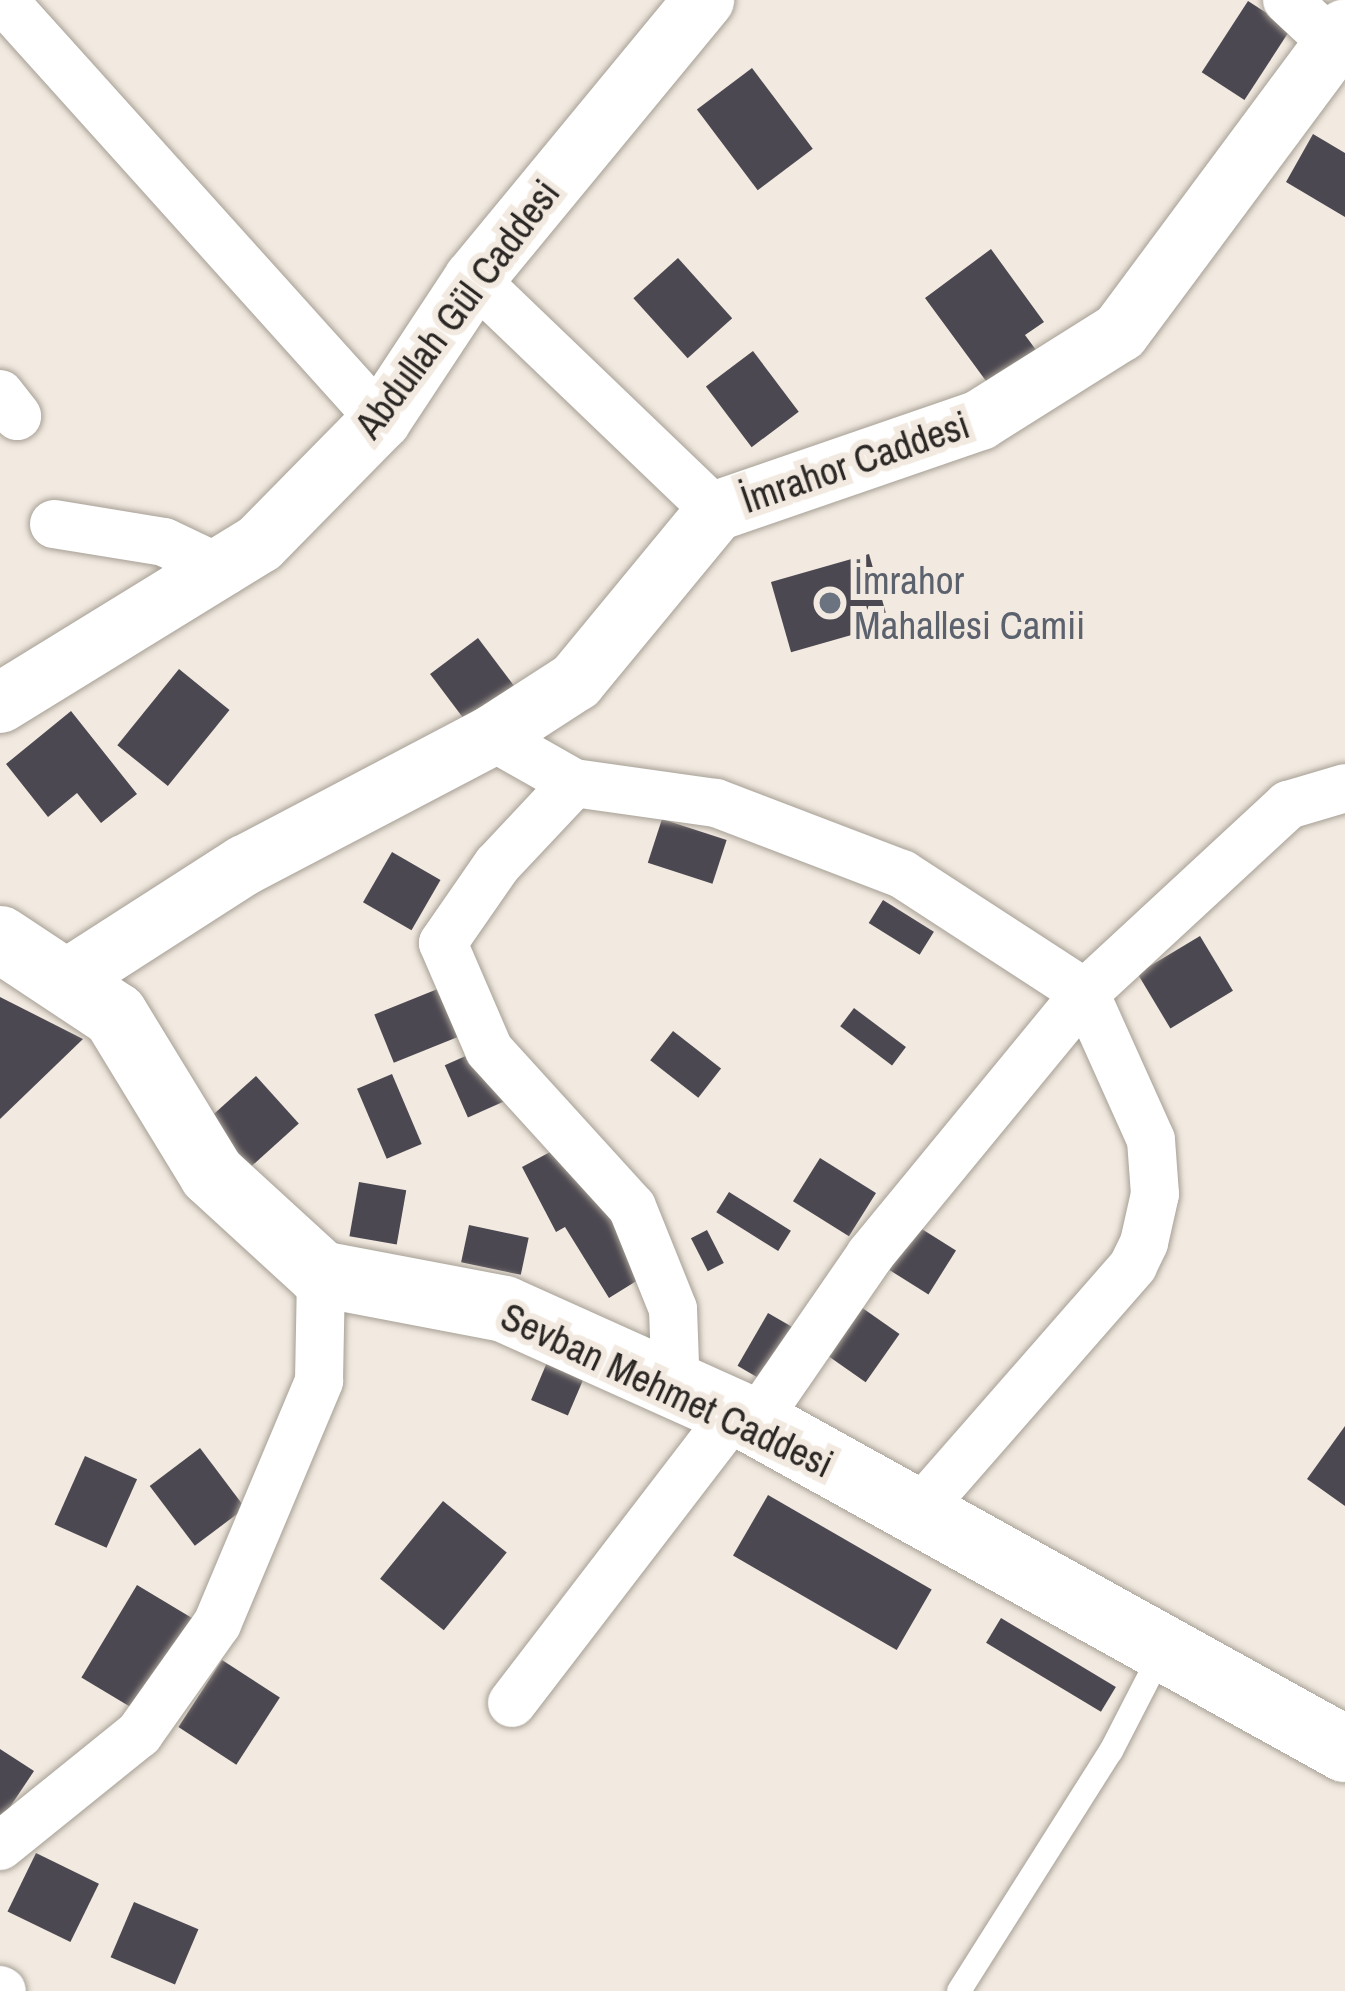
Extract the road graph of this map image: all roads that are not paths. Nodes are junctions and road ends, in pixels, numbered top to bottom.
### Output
1 (3, 0) edge
2 (704, 0) edge
3 (1287, 0) edge
4 (1339, 36) edge
5 (474, 279) junction
6 (381, 420) junction
7 (716, 511) junction
8 (54, 524) dead end
9 (225, 571) junction
10 (0, 703) edge
11 (491, 736) junction
12 (574, 783) junction
13 (1345, 788) edge
14 (0, 939) edge
15 (64, 982) junction
16 (1085, 993) junction
17 (321, 1274) junction
18 (722, 1409) junction
19 (918, 1512) junction
20 (1164, 1648) junction
21 (512, 1703) dead end
22 (1345, 1749) edge
23 (0, 1846) edge
24 (959, 1991) edge

1 - 6 street
2 - 5 street, Abdullah Gül Caddesi
3 - 4 street
4 - 7 street, İmrahor Caddesi
5 - 6 street, Abdullah Gül Caddesi
5 - 7 street
6 - 9 street, Abdullah Gül Caddesi
7 - 11 street, İmrahor Caddesi
8 - 9 street
9 - 10 street, Abdullah Gül Caddesi
11 - 12 street
11 - 15 street, İmrahor Caddesi
12 - 16 street
12 - 18 street
13 - 16 street
14 - 15 main road
15 - 17 main road
16 - 18 street
16 - 19 street
17 - 18 main road, Sevban Mehmet Caddesi
17 - 23 street
18 - 19 main road, Sevban Mehmet Caddesi
18 - 21 street
19 - 20 main road, Sevban Mehmet Caddesi
20 - 22 main road, Sevban Mehmet Caddesi
20 - 24 lane

